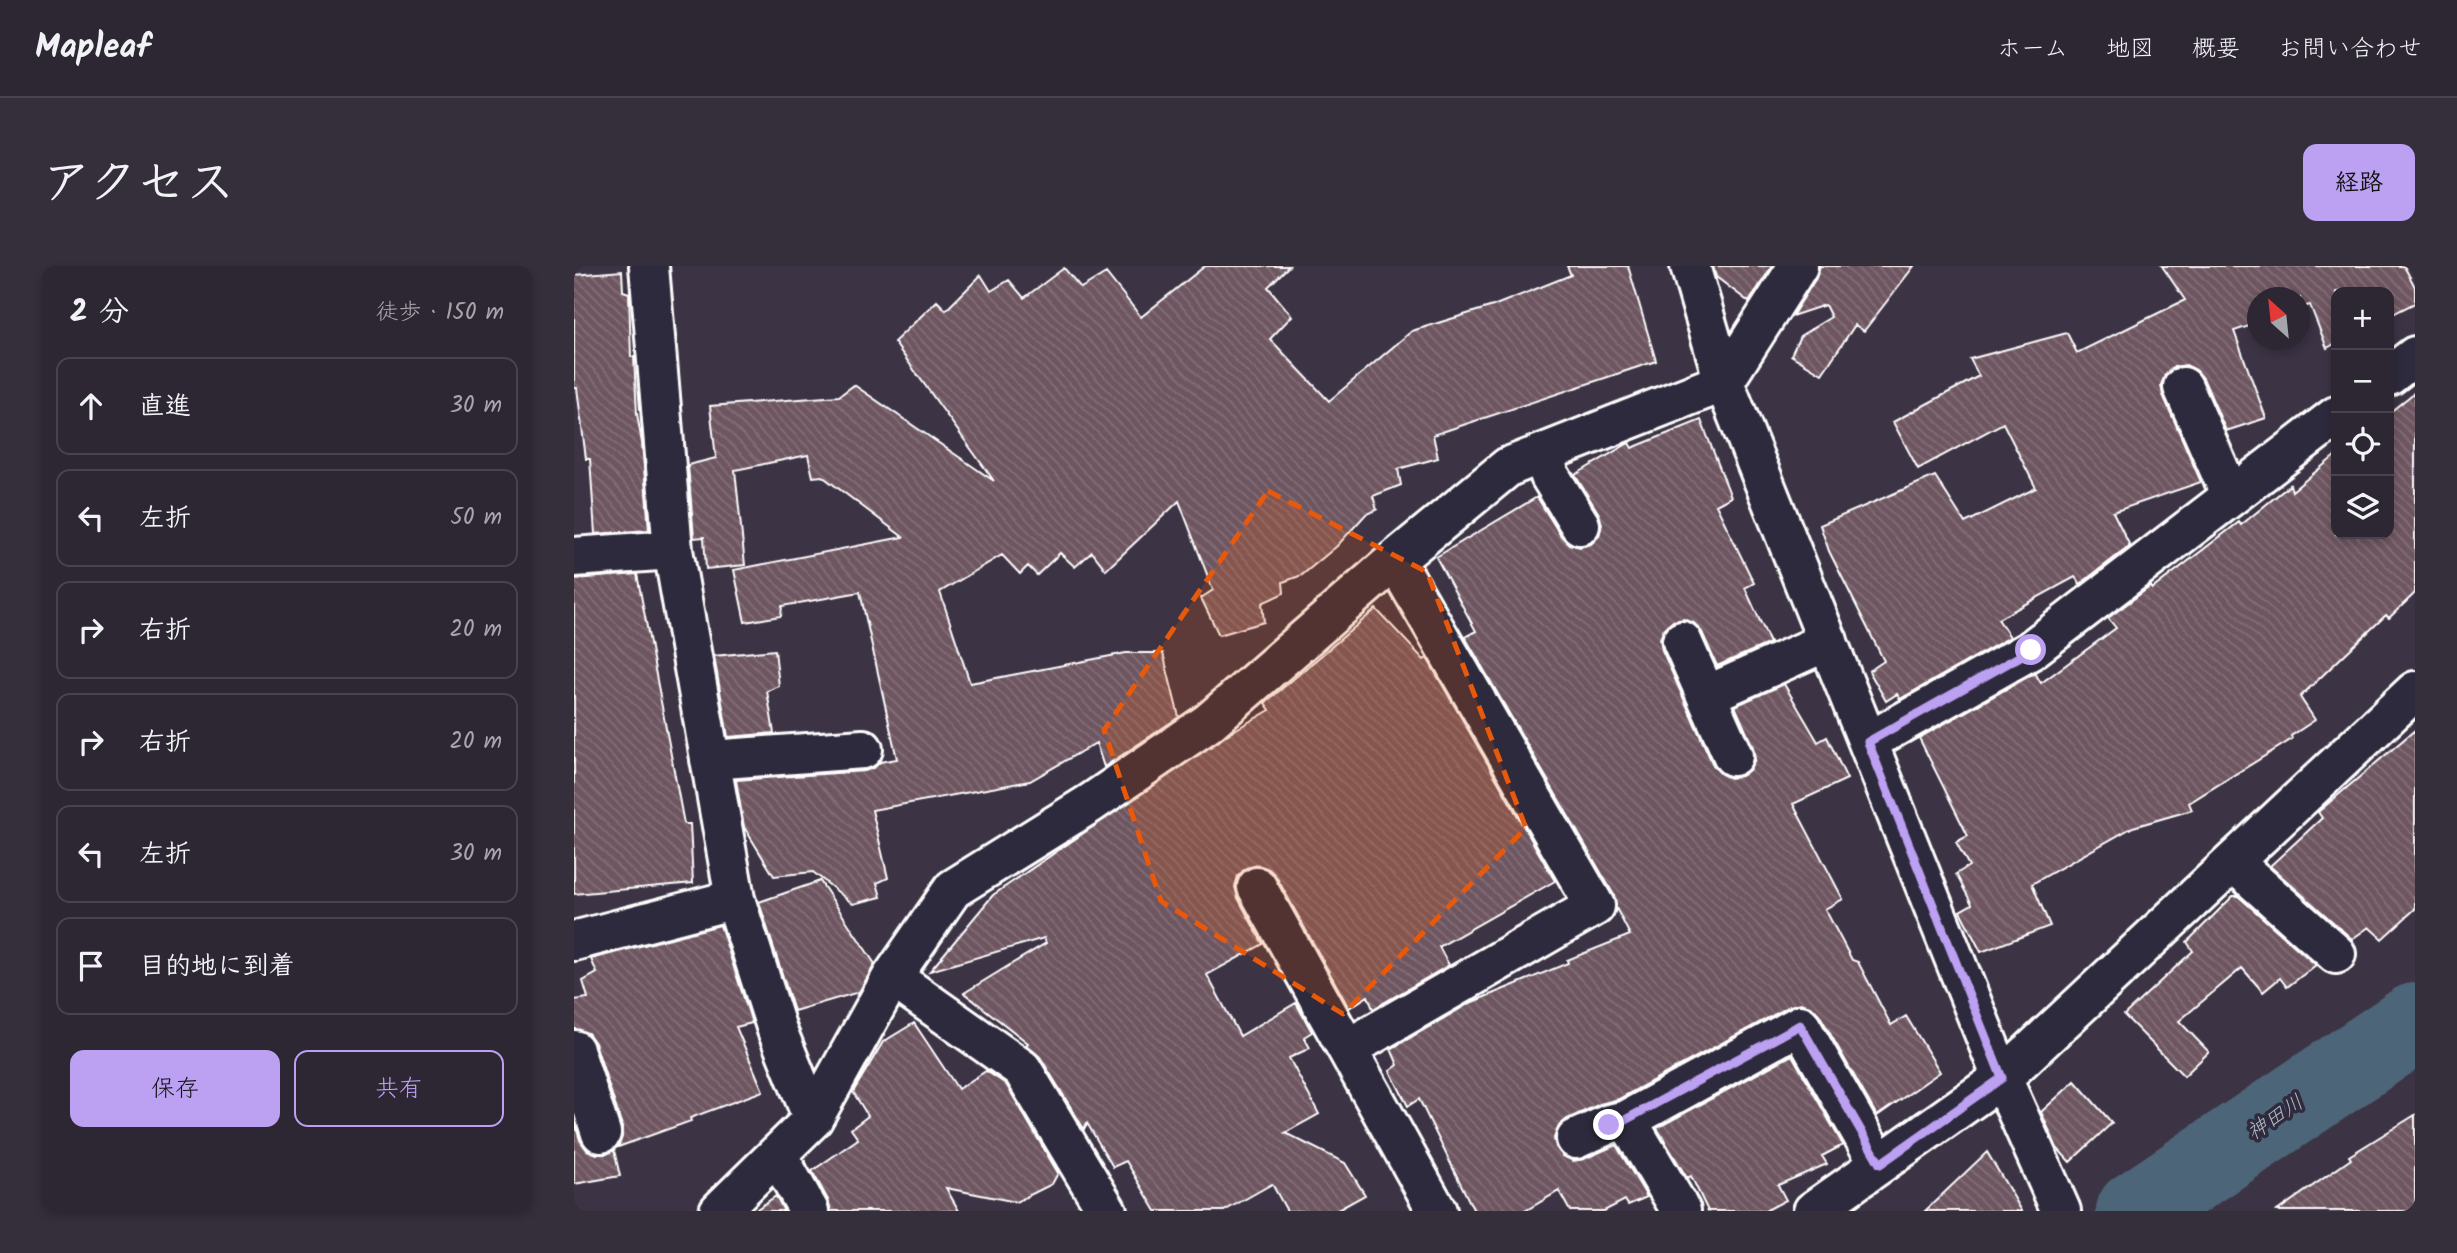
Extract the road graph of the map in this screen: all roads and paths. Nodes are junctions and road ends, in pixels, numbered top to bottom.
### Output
1 (649, 266) edge
2 (1690, 266) edge
3 (1798, 266) edge
4 (2415, 356) edge
5 (2394, 372) edge
6 (1724, 382) junction
7 (2183, 387) dead end
8 (2331, 420) edge
9 (1543, 454) junction
10 (2231, 496) junction
11 (1580, 526) dead end
12 (673, 550) junction
13 (574, 557) edge
14 (1395, 560) junction
15 (1682, 641) dead end
16 (1828, 641) junction
17 (1707, 695) junction
18 (2410, 706) edge
19 (1868, 742) junction
20 (863, 748) dead end
21 (1733, 756) dead end
22 (710, 760) junction
23 (2233, 862) junction
24 (1256, 887) dead end
25 (734, 899) junction
26 (574, 942) edge
27 (2336, 954) dead end
28 (891, 977) junction
29 (1347, 1049) junction
30 (574, 1050) edge
31 (2002, 1078) junction
32 (814, 1119) junction
33 (1627, 1119) junction
34 (601, 1133) dead end
35 (1576, 1139) dead end
36 (777, 1154) junction
37 (1880, 1164) junction
38 (719, 1211) edge
39 (809, 1211) edge
40 (1107, 1211) edge
41 (1437, 1211) edge
42 (1681, 1211) edge
43 (1812, 1211) edge
44 (2061, 1211) edge

1 - 12 street
2 - 6 street
3 - 6 street
4 - 5 street
6 - 9 street
6 - 16 street
7 - 10 street
8 - 10 street
9 - 11 street
9 - 14 street
10 - 19 street
12 - 13 street
12 - 22 street
14 - 28 street
14 - 29 street
15 - 17 street
16 - 17 street
16 - 19 street
17 - 21 street
18 - 23 street
19 - 31 street
20 - 22 street
22 - 25 street
23 - 27 street
23 - 31 street
24 - 29 street
25 - 26 street
25 - 32 street
28 - 32 street
28 - 40 street
29 - 41 street
30 - 34 street
31 - 37 street
31 - 44 street
32 - 36 street
33 - 35 street
33 - 37 street
33 - 42 street
36 - 38 street
36 - 39 street
37 - 43 street

